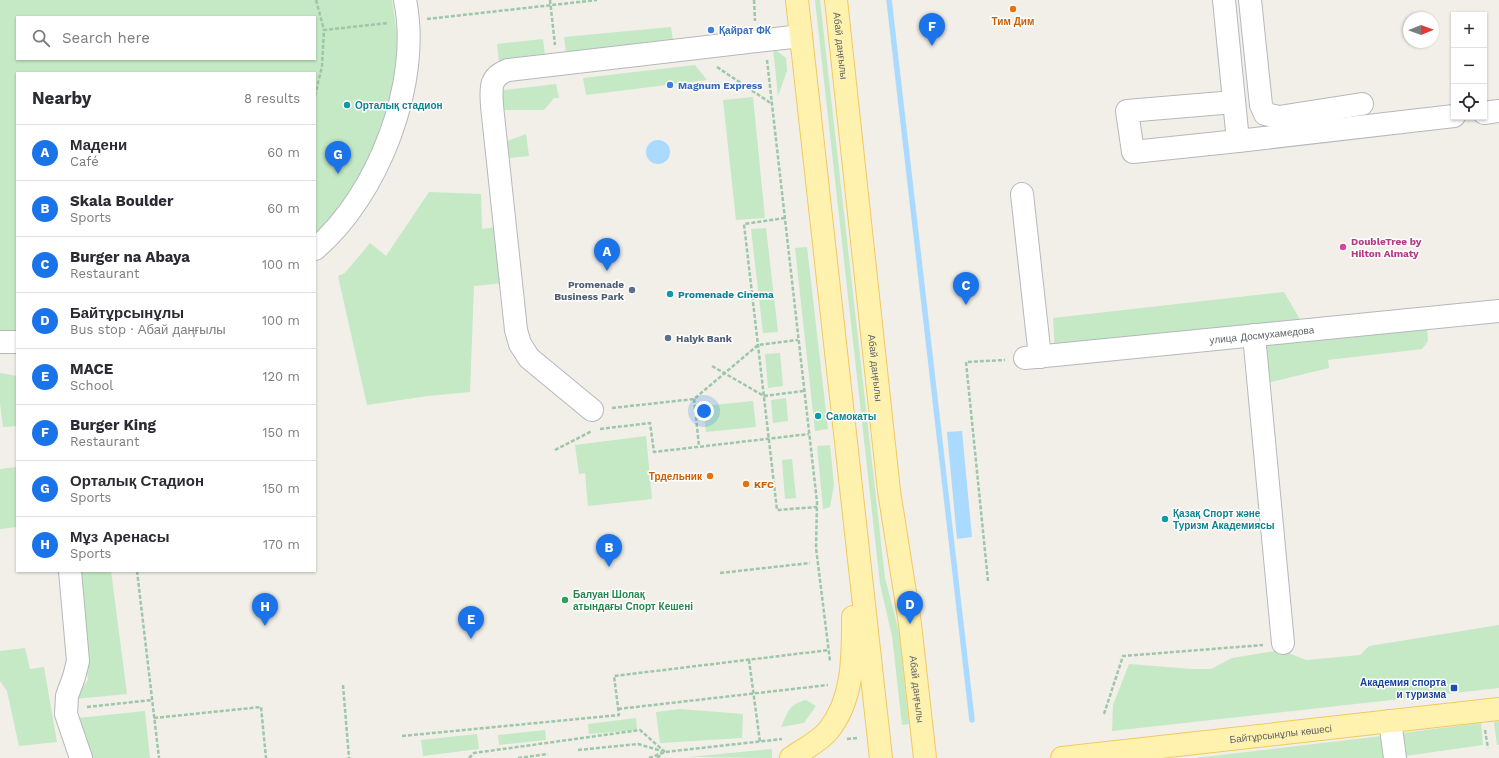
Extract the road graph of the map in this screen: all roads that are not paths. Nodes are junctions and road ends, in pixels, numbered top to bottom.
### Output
1 (797, 0) edge
2 (836, 0) edge
3 (1224, 0) edge
4 (1250, 0) edge
5 (400, 15) edge
6 (801, 36) junction
7 (1234, 102) junction
8 (1362, 104) dead end
9 (1499, 111) edge
10 (1487, 113) edge
11 (1451, 116) edge
12 (1238, 141) junction
13 (1022, 194) dead end
14 (316, 248) edge
15 (1499, 311) edge
16 (1254, 335) junction
17 (0, 342) edge
18 (16, 342) edge
19 (592, 410) road end
20 (852, 496) junction
21 (70, 572) edge
22 (1283, 643) road end
23 (1499, 709) edge
24 (1390, 721) junction
25 (790, 748) edge
26 (1074, 757) edge
27 (81, 758) edge
28 (881, 758) edge
29 (925, 758) edge
30 (1395, 758) edge

1 - 6 main road
2 - 29 main road, Абай даңғылы
3 - 7 street
4 - 8 street
5 - 14 street
6 - 19 street
6 - 20 main road
7 - 12 street
7 - 12 street
9 - 10 street
11 - 12 street
13 - 16 street, улица Досмухамедова
15 - 16 street, улица Досмухамедова
16 - 22 street
17 - 18 street
20 - 25 main road
20 - 28 main road
21 - 27 street
23 - 24 main road, Байтұрсынұлы көшесі
24 - 26 main road, Байтұрсынұлы көшесі
24 - 30 street

